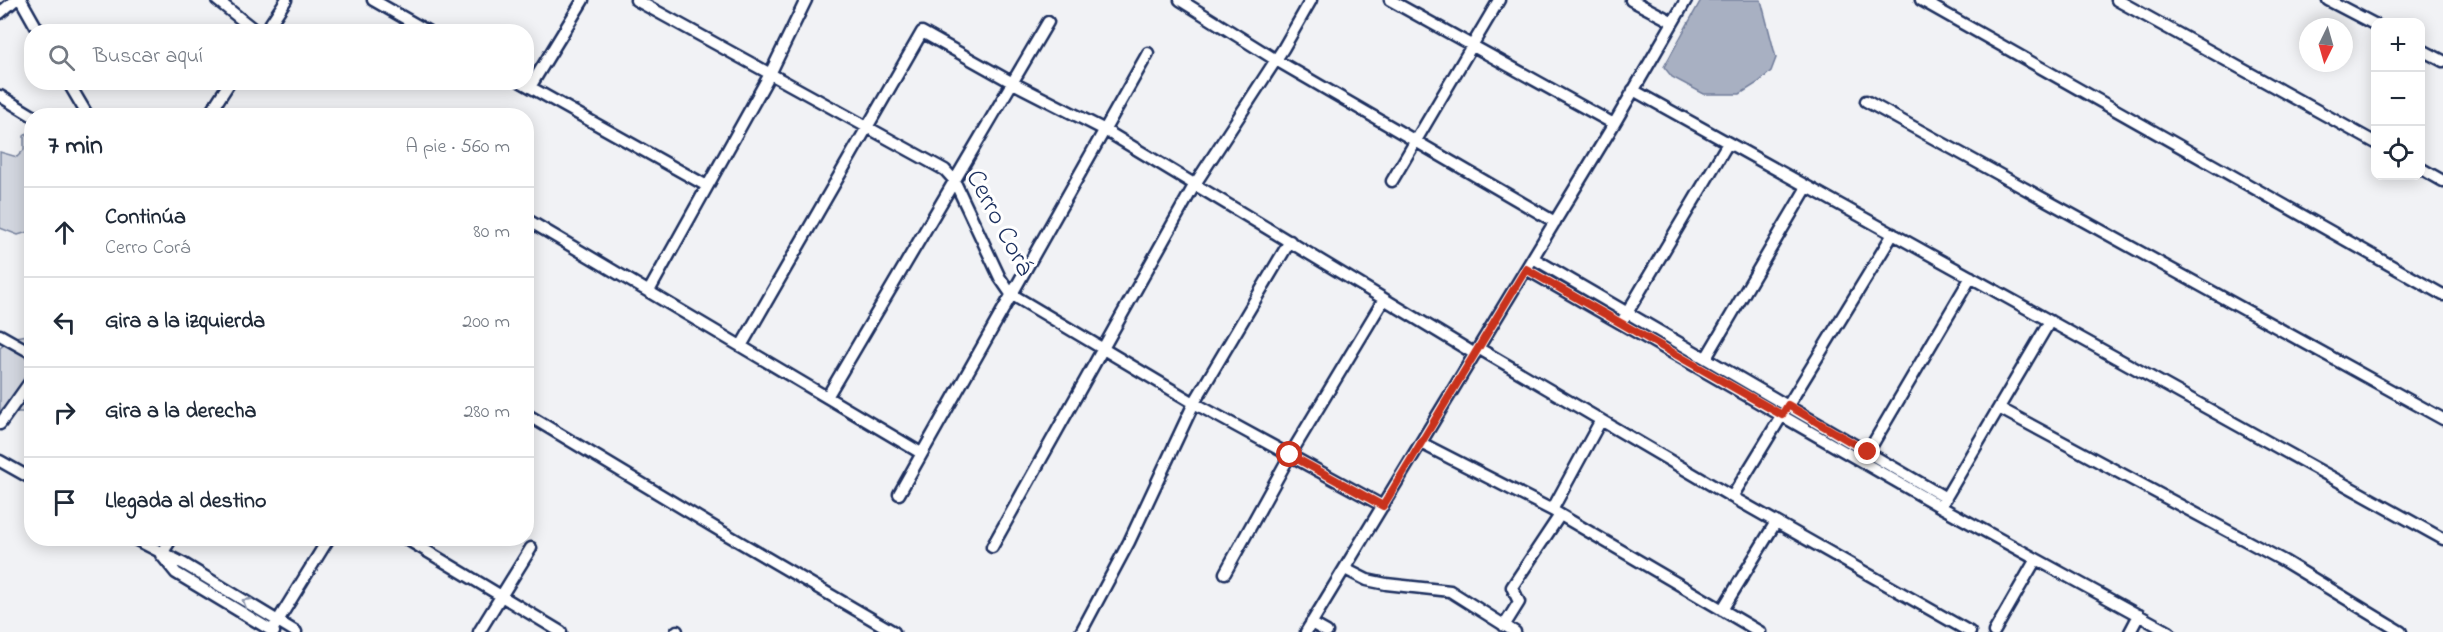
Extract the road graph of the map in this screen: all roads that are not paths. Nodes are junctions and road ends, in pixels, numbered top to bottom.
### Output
1 (15, 0) edge
2 (21, 0) edge
3 (217, 0) edge
4 (286, 0) edge
5 (373, 0) edge
6 (583, 0) edge
7 (636, 0) edge
8 (806, 0) edge
9 (1180, 0) edge
10 (1311, 0) edge
11 (1390, 0) edge
12 (1499, 0) edge
13 (1631, 0) edge
14 (1686, 0) edge
15 (2117, 0) edge
16 (2328, 0) edge
17 (1929, 2) edge
18 (0, 13) edge
19 (1048, 22) dead end
20 (1673, 22) junction
21 (2371, 22) edge
22 (34, 24) edge
23 (247, 24) edge
24 (270, 24) edge
25 (415, 24) edge
26 (1472, 46) junction
27 (2425, 51) edge
28 (1148, 53) dead end
29 (1276, 60) junction
30 (2443, 61) edge
31 (534, 72) edge
32 (770, 74) junction
33 (1013, 83) junction
34 (73, 90) edge
35 (225, 90) edge
36 (534, 90) edge
37 (1633, 90) junction
38 (0, 96) edge
39 (1866, 101) dead end
40 (83, 108) edge
41 (213, 108) edge
42 (24, 111) edge
43 (1614, 124) junction
44 (865, 126) junction
45 (1103, 129) junction
46 (2371, 140) edge
47 (1416, 141) junction
48 (1728, 143) junction
49 (2425, 170) edge
50 (954, 180) junction
51 (1392, 181) dead end
52 (2443, 181) edge
53 (1195, 184) junction
54 (707, 186) junction
55 (1807, 187) junction
56 (1555, 222) junction
57 (534, 224) edge
58 (1893, 234) junction
59 (1290, 242) junction
60 (1533, 258) junction
61 (1526, 269) junction
62 (1971, 277) junction
63 (649, 291) junction
64 (1011, 294) junction
65 (2443, 295) edge
66 (1384, 299) junction
67 (1628, 313) junction
68 (2050, 321) junction
69 (1622, 323) junction
70 (0, 335) edge
71 (741, 346) junction
72 (24, 348) edge
73 (1102, 350) junction
74 (1477, 351) junction
75 (1706, 358) junction
76 (24, 390) edge
77 (827, 397) junction
78 (1194, 403) junction
79 (1999, 408) junction
80 (1785, 410) junction
81 (2443, 418) edge
82 (534, 419) edge
83 (1600, 420) junction
84 (0, 424) edge
85 (1421, 443) junction
86 (1868, 452) junction
87 (921, 453) junction
88 (1290, 455) junction
89 (0, 461) edge
90 (24, 474) edge
91 (899, 494) dead end
92 (1732, 497) junction
93 (1943, 502) junction
94 (1383, 506) junction
95 (1556, 513) junction
96 (1776, 522) junction
97 (2443, 539) edge
98 (146, 546) edge
99 (157, 546) edge
100 (163, 546) edge
101 (324, 546) edge
102 (418, 546) edge
103 (993, 547) dead end
104 (531, 548) dead end
105 (156, 552) junction
106 (2036, 559) junction
107 (1345, 569) junction
108 (1226, 573) dead end
109 (501, 596) junction
110 (1722, 610) junction
111 (2139, 615) junction
112 (1504, 626) junction
113 (1309, 628) edge
114 (273, 629) edge
115 (296, 632) edge
116 (479, 632) edge
117 (561, 632) edge
118 (894, 632) edge
119 (1081, 632) edge
120 (1327, 632) edge
121 (1515, 632) edge
122 (1760, 632) edge
123 (1970, 632) edge
124 (1994, 632) edge
125 (2130, 632) edge
126 (2169, 632) edge
127 (2401, 632) edge

1 - 18 street
2 - 22 street
3 - 23 street
4 - 24 street
5 - 25 street
6 - 31 street
7 - 32 street, Cerro Corá
8 - 32 street
9 - 29 street
10 - 29 street
11 - 26 street
12 - 26 street
13 - 20 street
14 - 20 street
15 - 46 street
16 - 21 street
17 - 65 street
19 - 33 street
20 - 37 street
26 - 43 street
26 - 47 street
27 - 30 street
28 - 45 street
29 - 47 street
29 - 53 street
32 - 44 street, Cerro Corá
32 - 54 street
33 - 44 street
33 - 45 street
33 - 50 street
34 - 40 street
35 - 41 street
36 - 54 street
37 - 43 street
37 - 48 street
38 - 42 street
39 - 81 street
43 - 56 street
44 - 50 street, Cerro Corá
44 - 71 street
45 - 53 street
45 - 64 street
47 - 51 street
47 - 56 street
48 - 55 street
48 - 67 street
49 - 52 street
50 - 64 street, Cerro Corá
50 - 77 street
53 - 59 street
53 - 73 street
54 - 63 street
55 - 58 street
55 - 75 street
56 - 60 street
57 - 63 street
58 - 62 street
58 - 80 street
59 - 66 street
59 - 78 street
60 - 61 street
60 - 67 street
61 - 69 street
61 - 74 street
62 - 68 street
62 - 86 street
63 - 71 street
64 - 73 street, Cerro Corá
64 - 87 street
66 - 74 street
66 - 88 street
67 - 69 street
67 - 75 street
68 - 79 street
68 - 97 street
69 - 80 street
70 - 72 street
71 - 77 street
73 - 78 street, Cerro Corá
73 - 103 street
74 - 83 street
74 - 85 street
75 - 80 street
76 - 84 street
77 - 87 street
78 - 88 street, Cerro Corá
78 - 119 street
79 - 93 street
79 - 127 street
80 - 86 street
80 - 92 street
80 - 93 street
82 - 118 street
83 - 92 street
83 - 95 street
85 - 94 street
85 - 95 street
86 - 93 street
87 - 91 street
88 - 94 street, Cerro Corá
88 - 108 street
89 - 90 street
92 - 96 street
93 - 106 street
94 - 107 street
95 - 110 street
95 - 112 street
96 - 110 street
96 - 123 street
98 - 105 street
99 - 105 street
100 - 105 street
101 - 114 street
102 - 109 street
104 - 109 street
105 - 114 street
106 - 111 street
106 - 124 street
107 - 112 street
107 - 113 street
109 - 116 street
109 - 117 street
110 - 122 street
111 - 125 street
111 - 126 street
112 - 121 street
113 - 120 street
114 - 115 street

